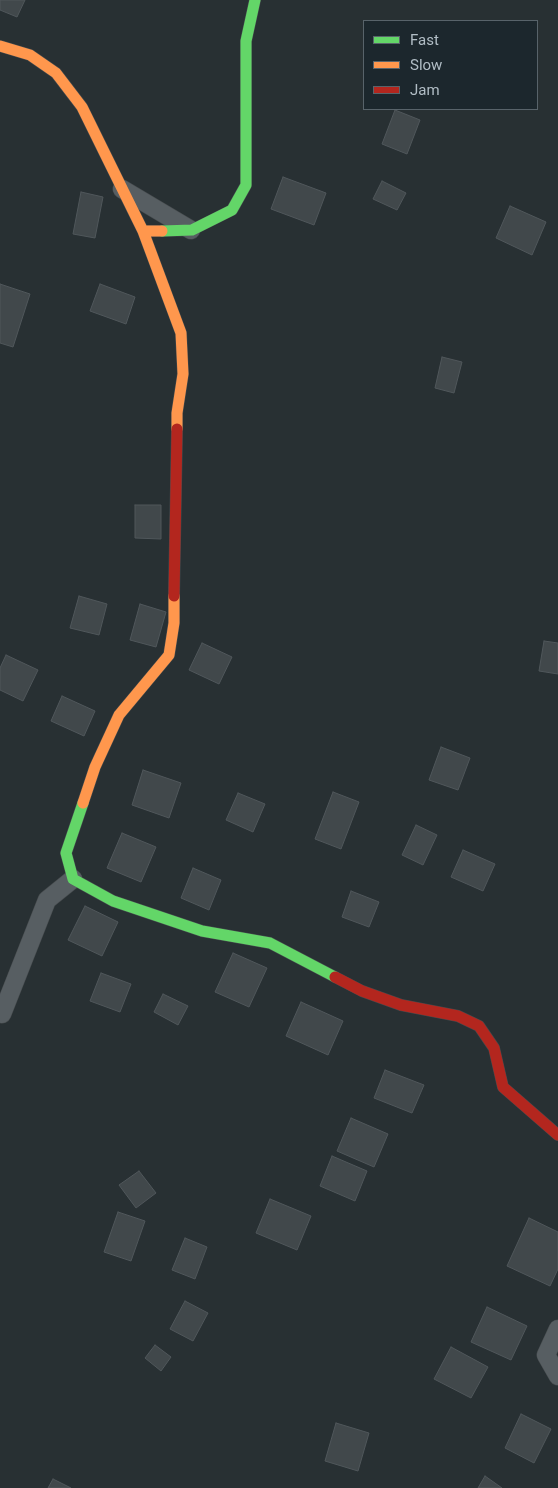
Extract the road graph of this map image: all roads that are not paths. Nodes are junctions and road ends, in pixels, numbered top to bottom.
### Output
1 (255, 0) edge
2 (0, 46) edge
3 (122, 190) junction
4 (192, 230) junction
5 (143, 231) junction
6 (73, 879) junction
7 (2, 1014) dead end
8 (558, 1135) edge
9 (558, 1329) edge
10 (558, 1376) edge

1 - 4 street
2 - 3 street
3 - 4 street
3 - 5 street
4 - 5 street
5 - 6 street
6 - 7 street
6 - 8 street
9 - 10 street

